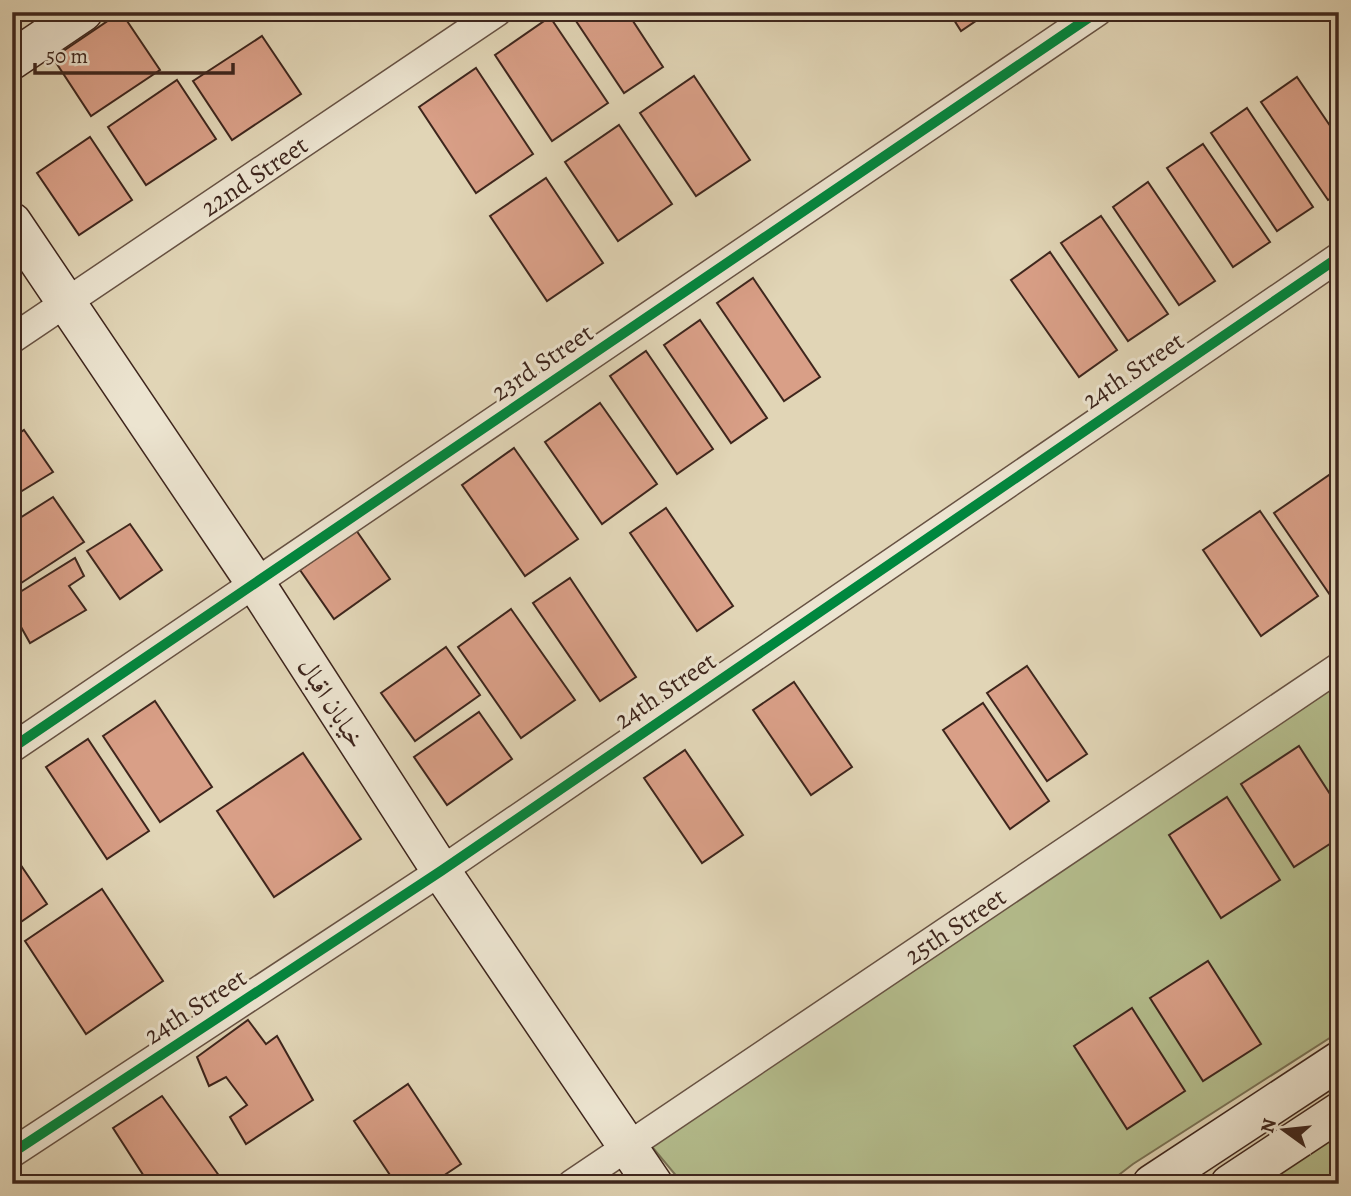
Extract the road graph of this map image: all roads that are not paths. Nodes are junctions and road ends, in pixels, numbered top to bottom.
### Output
1 (83, 12) edge
2 (497, 12) edge
3 (1097, 12) edge
4 (12, 60) edge
5 (12, 222) edge
6 (1339, 257) edge
7 (67, 302) junction
8 (12, 339) edge
9 (256, 584) junction
10 (1339, 667) edge
11 (12, 748) edge
12 (441, 871) junction
13 (1339, 1061) edge
14 (1339, 1112) edge
15 (628, 1146) junction
16 (12, 1153) edge
17 (572, 1184) edge
18 (653, 1184) edge
19 (1152, 1184) edge
20 (1230, 1184) edge

1 - 4 street
2 - 7 street, 22nd Street
3 - 9 street, 23rd Street
5 - 7 street, خیابان اقبال
6 - 12 street, 24th Street
7 - 8 street, 22nd Street
7 - 9 street, خیابان اقبال
9 - 11 street, 23rd Street
9 - 12 street, خیابان اقبال
10 - 15 street, 25th Street
12 - 15 street, خیابان اقبال
12 - 16 street, 24th Street
13 - 19 street
14 - 20 street
15 - 17 street, 25th Street
15 - 18 street, خیابان اقبال

